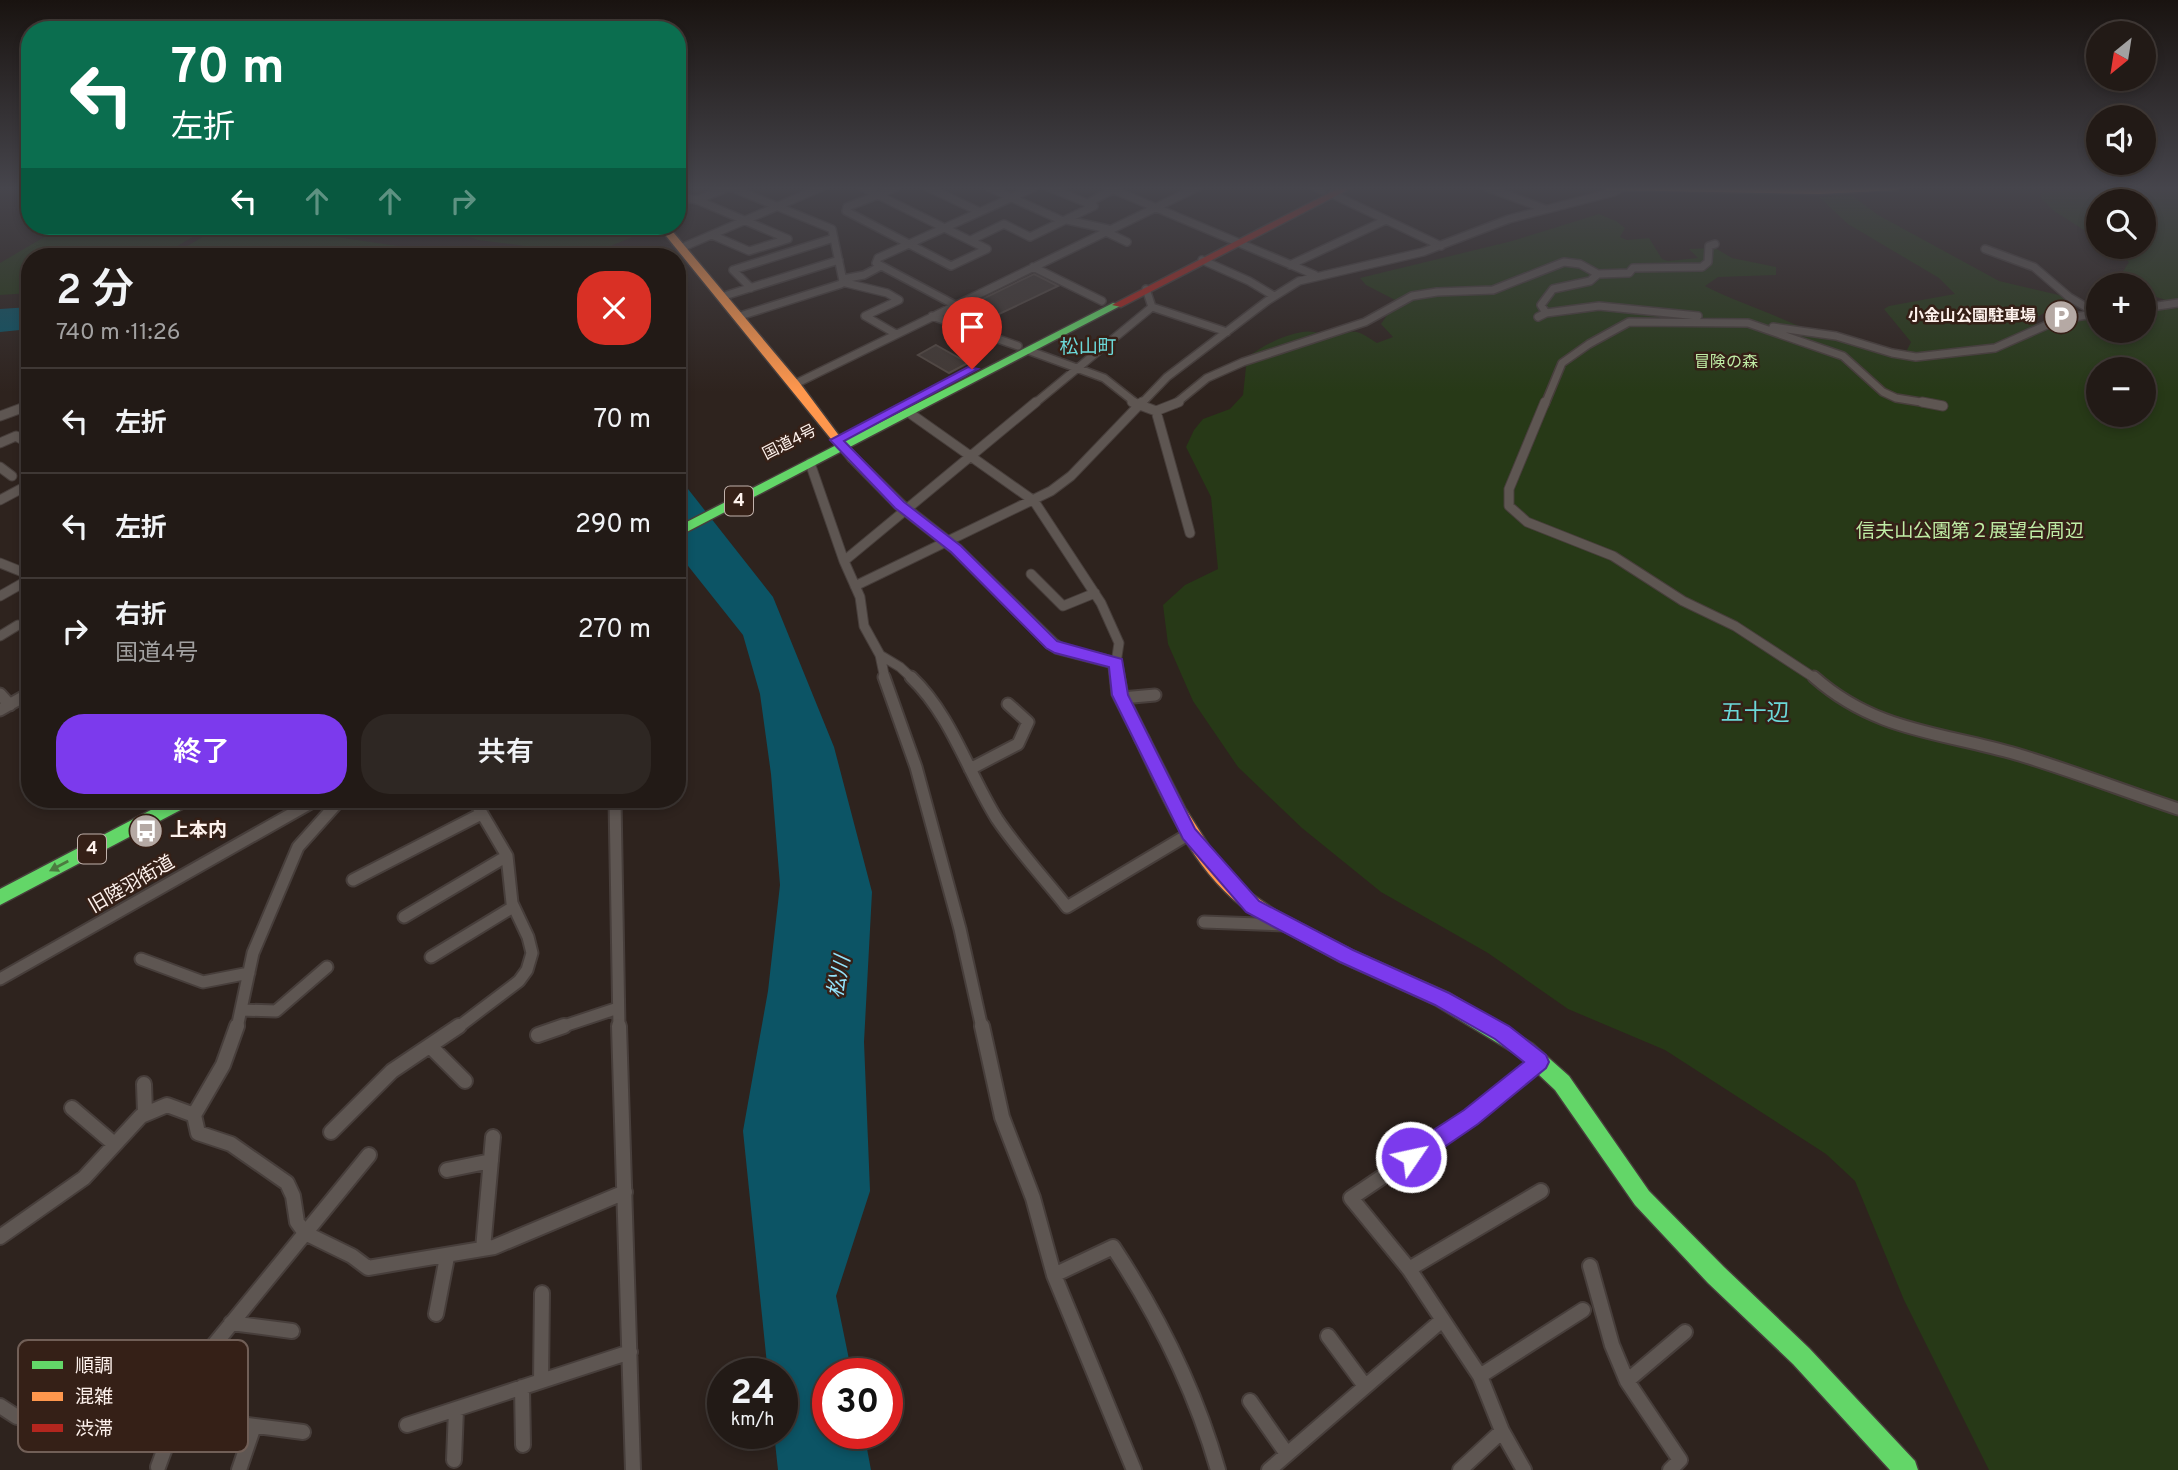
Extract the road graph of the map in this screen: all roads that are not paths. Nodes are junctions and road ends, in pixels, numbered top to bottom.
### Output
1 (687, 256) edge
2 (778, 256) edge
3 (838, 256) edge
4 (883, 256) edge
5 (931, 256) edge
6 (973, 256) edge
7 (1055, 256) edge
8 (1197, 256) edge
9 (1208, 256) edge
10 (1269, 256) edge
11 (1310, 256) edge
12 (1408, 256) edge
13 (1708, 256) edge
14 (2002, 256) edge
15 (839, 260) junction
16 (1202, 260) junction
17 (881, 265) junction
18 (1290, 265) junction
19 (1032, 267) junction
20 (1315, 275) junction
21 (1598, 275) junction
22 (843, 281) junction
23 (751, 288) junction
24 (1146, 289) junction
25 (1274, 296) junction
26 (721, 297) junction
27 (1102, 301) junction
28 (2178, 303) edge
29 (955, 305) junction
30 (2156, 306) edge
31 (1152, 307) junction
32 (2086, 307) edge
33 (2086, 315) edge
34 (932, 316) junction
35 (737, 317) junction
36 (1748, 324) junction
37 (1227, 331) junction
38 (896, 334) junction
39 (1024, 348) junction
40 (1081, 369) junction
41 (795, 384) junction
42 (1139, 405) junction
43 (21, 406) edge
44 (1943, 406) dead end
45 (0, 408) edge
46 (21, 408) edge
47 (1156, 411) junction
48 (911, 414) junction
49 (0, 416) edge
50 (21, 439) edge
51 (0, 443) edge
52 (839, 443) junction
53 (973, 456) junction
54 (802, 464) junction
55 (0, 467) edge
56 (12, 476) dead end
57 (21, 489) edge
58 (0, 501) edge
59 (1034, 501) junction
60 (14, 505) dead end
61 (908, 510) junction
62 (686, 517) edge
63 (686, 528) edge
64 (1190, 533) dead end
65 (947, 541) junction
66 (844, 561) junction
67 (0, 563) edge
68 (21, 573) edge
69 (1031, 574) dead end
70 (21, 583) edge
71 (855, 586) junction
72 (1095, 593) junction
73 (0, 596) edge
74 (18, 625) dead end
75 (0, 636) edge
76 (880, 655) junction
77 (1116, 663) junction
78 (0, 694) edge
79 (1155, 695) dead end
80 (21, 698) edge
81 (1122, 698) junction
82 (1009, 704) dead end
83 (5, 707) edge
84 (970, 769) junction
85 (141, 808) edge
86 (169, 808) edge
87 (302, 808) edge
88 (333, 808) edge
89 (478, 808) edge
90 (615, 808) edge
91 (2178, 809) edge
92 (481, 814) junction
93 (1189, 834) junction
94 (507, 856) junction
95 (353, 880) dead end
96 (0, 883) edge
97 (0, 898) edge
98 (513, 907) junction
99 (404, 917) dead end
100 (1205, 922) dead end
101 (1288, 925) junction
102 (430, 957) dead end
103 (141, 959) dead end
104 (327, 967) dead end
105 (249, 974) junction
106 (0, 979) edge
107 (618, 1008) junction
108 (242, 1010) junction
109 (538, 1035) dead end
110 (431, 1047) junction
111 (1539, 1062) junction
112 (465, 1081) dead end
113 (144, 1084) dead end
114 (72, 1108) dead end
115 (145, 1112) junction
116 (194, 1115) junction
117 (331, 1132) dead end
118 (494, 1137) dead end
119 (113, 1143) junction
120 (369, 1156) dead end
121 (491, 1161) junction
122 (447, 1170) dead end
123 (1541, 1191) dead end
124 (625, 1192) junction
125 (305, 1233) junction
126 (0, 1237) edge
127 (483, 1249) junction
128 (447, 1257) junction
129 (1590, 1266) dead end
130 (1409, 1269) junction
131 (1055, 1275) junction
132 (542, 1293) dead end
133 (1583, 1310) dead end
134 (436, 1314) dead end
135 (1441, 1321) junction
136 (232, 1323) junction
137 (292, 1331) dead end
138 (1685, 1332) dead end
139 (1328, 1336) dead end
140 (218, 1340) edge
141 (630, 1352) junction
142 (1480, 1376) junction
143 (541, 1381) junction
144 (1627, 1381) junction
145 (1366, 1386) junction
146 (522, 1387) junction
147 (1251, 1401) dead end
148 (0, 1406) edge
149 (456, 1409) junction
150 (16, 1417) dead end
151 (248, 1425) edge
152 (407, 1425) dead end
153 (254, 1426) junction
154 (1502, 1430) junction
155 (303, 1432) dead end
156 (248, 1444) edge
157 (523, 1445) dead end
158 (164, 1452) edge
159 (245, 1452) edge
160 (1287, 1454) junction
161 (454, 1460) dead end
162 (158, 1467) dead end
163 (239, 1470) edge
164 (633, 1470) edge
165 (1134, 1470) edge
166 (1218, 1470) edge
167 (1269, 1470) edge
168 (1460, 1470) edge
169 (1524, 1470) edge
170 (1670, 1470) edge
171 (1906, 1470) edge

1 - 26 main road
2 - 23 street
3 - 15 street
4 - 17 street
5 - 6 street
7 - 19 street
8 - 27 main road, 国道4号 / 4
9 - 16 main road, 国道4号 / 4
10 - 18 street
11 - 18 street
12 - 20 street
13 - 21 street
14 - 32 street
15 - 22 street
15 - 23 street
16 - 24 main road, 国道4号 / 4
16 - 25 street
17 - 22 street
17 - 29 street
18 - 20 street
19 - 27 street
19 - 29 street
20 - 25 street
21 - 36 street
21 - 47 street
22 - 35 street
22 - 38 street
23 - 26 street
24 - 31 street
24 - 39 main road, 国道4号 / 4
25 - 37 street
26 - 35 main road
27 - 39 main road, 国道4号 / 4
28 - 30 street
29 - 34 street
31 - 37 street
31 - 40 street
33 - 36 street
34 - 38 street
34 - 39 street
35 - 41 main road
36 - 44 street
36 - 91 street
37 - 42 street
38 - 41 street
39 - 40 street
39 - 48 main road, 国道4号 / 4
39 - 52 main road, 国道4号 / 4
40 - 42 street
40 - 53 street
41 - 52 main road
42 - 47 street
42 - 59 street
43 - 45 street
46 - 49 street
47 - 64 street
48 - 52 main road, 国道4号 / 4
48 - 53 street
50 - 51 street
52 - 54 main road, 国道4号 / 4
52 - 61 main road
53 - 59 street
53 - 61 street
54 - 62 main road, 国道4号 / 4
54 - 63 main road, 国道4号 / 4
54 - 66 street
55 - 56 street
57 - 58 street
58 - 60 street
59 - 65 street
59 - 72 street
61 - 65 main road
61 - 66 street
65 - 71 street
65 - 77 main road
66 - 71 street
67 - 68 street
69 - 72 street
70 - 73 street
71 - 76 street
72 - 77 street
74 - 75 street
76 - 84 street
76 - 131 street
77 - 81 main road
78 - 83 street
79 - 81 street
80 - 83 street
81 - 93 main road
82 - 84 street
84 - 93 street
85 - 96 main road, 4
86 -> 97 main road, 4
87 - 106 street, 旧陸羽街道
88 - 105 street
89 - 92 street
90 - 107 street
92 - 94 street
92 - 95 street
93 - 101 main road
94 - 98 street
94 - 99 street
98 - 102 street
98 - 110 street
100 - 101 street
101 - 111 main road
103 - 105 street
104 - 108 street
105 - 108 street
107 - 109 street
107 - 124 street
108 - 116 street
110 - 112 street
110 - 117 street
111 - 130 street
111 - 171 main road
113 - 115 street
114 - 119 street
115 - 116 street
115 - 119 street
116 - 125 street
118 - 121 street
119 - 126 street
120 - 125 street
121 - 122 street
121 - 127 street
123 - 130 street
124 - 127 street
124 - 141 street
125 - 128 street
125 - 136 street
127 - 128 street
128 - 134 street
129 - 144 street
130 - 135 street
131 - 165 street
131 - 166 street
132 - 143 street
133 - 142 street
135 - 142 street
135 - 145 street
136 - 137 street
136 - 140 street
138 - 144 street
139 - 145 street
141 - 143 street
141 - 164 street
142 - 154 street
143 - 146 street
144 - 170 street
145 - 160 street
146 - 149 street
146 - 157 street
147 - 160 street
148 - 150 street
149 - 152 street
149 - 161 street
151 - 153 street
153 - 155 street
153 - 156 street
154 - 168 street
154 - 169 street
158 - 162 street
159 - 163 street
160 - 167 street

